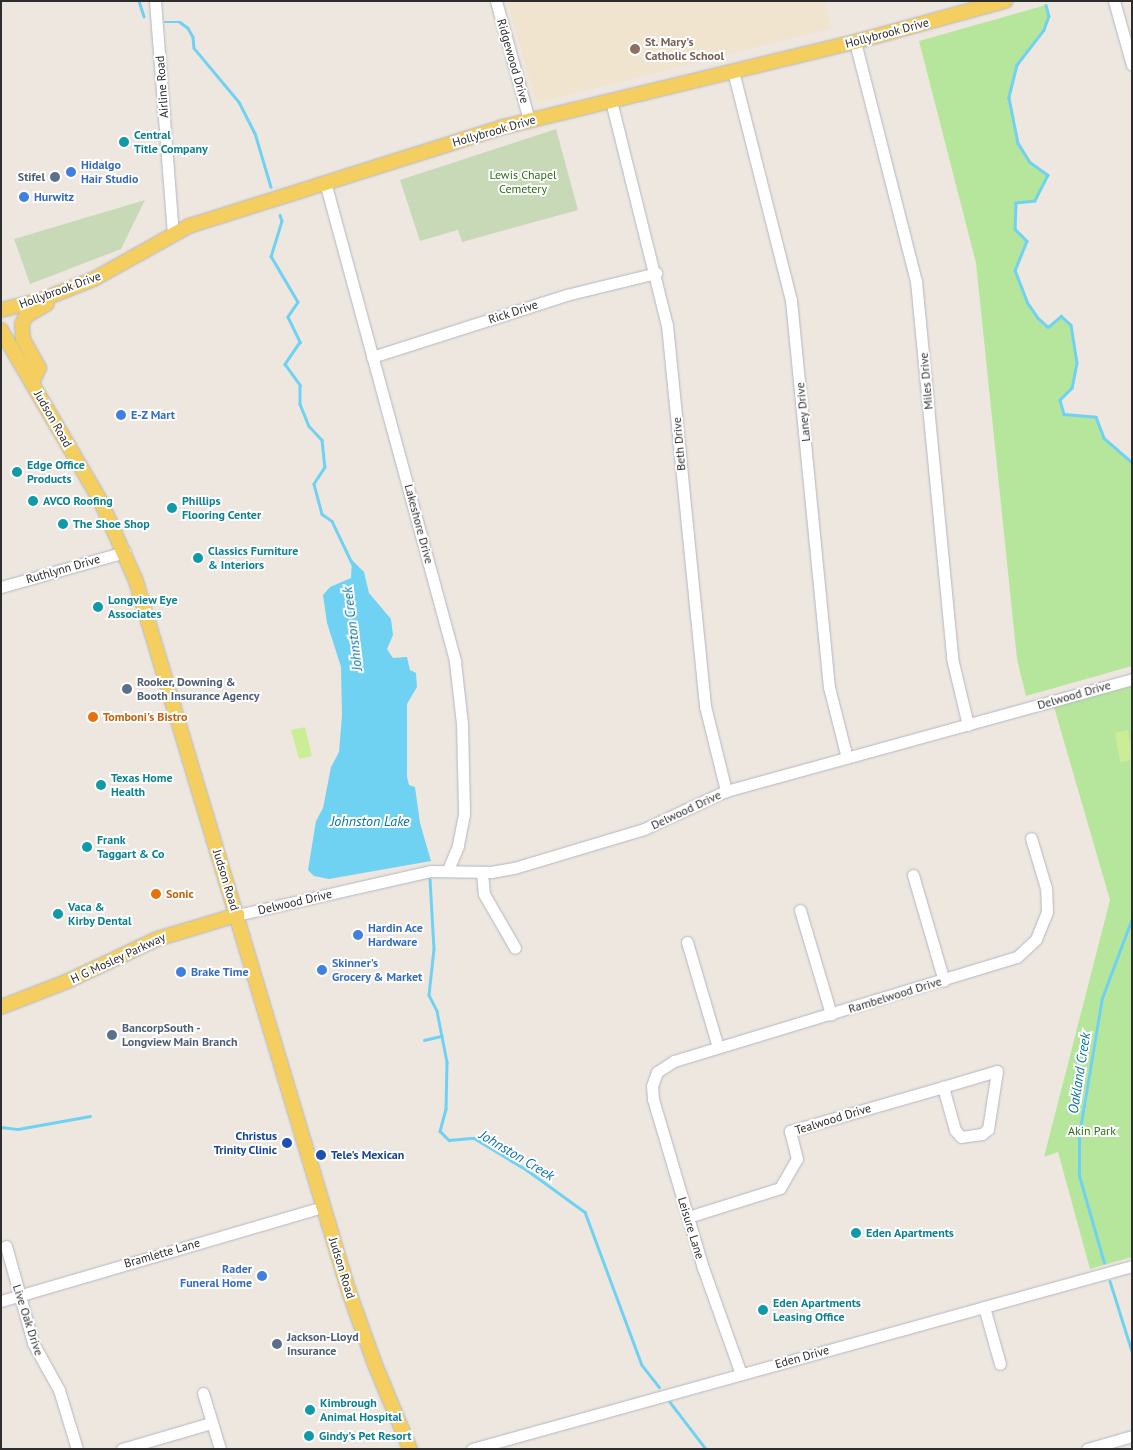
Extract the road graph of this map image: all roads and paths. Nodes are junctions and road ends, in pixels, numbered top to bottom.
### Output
1 (155, 1) edge
2 (496, 1) edge
3 (1005, 1) edge
4 (1114, 1) edge
5 (855, 42) junction
6 (1132, 65) edge
7 (733, 71) junction
8 (611, 100) junction
9 (529, 120) junction
10 (325, 182) junction
11 (173, 233) junction
12 (656, 273) junction
13 (52, 296) junction
14 (1, 310) edge
15 (1, 330) edge
16 (372, 357) junction
17 (32, 383) junction
18 (125, 552) junction
19 (1, 587) edge
20 (1132, 679) edge
21 (968, 725) junction
22 (847, 758) junction
23 (726, 791) junction
24 (1031, 838) dead end
25 (448, 870) junction
26 (482, 872) junction
27 (913, 875) dead end
28 (800, 910) dead end
29 (237, 915) junction
30 (686, 942) dead end
31 (515, 948) dead end
32 (944, 980) junction
33 (1, 1007) edge
34 (831, 1014) junction
35 (718, 1047) junction
36 (654, 1080) joint
37 (943, 1086) junction
38 (323, 1206) junction
39 (688, 1217) junction
40 (6, 1246) dead end
41 (1132, 1266) edge
42 (20, 1297) junction
43 (1, 1302) edge
44 (984, 1307) junction
45 (1000, 1364) dead end
46 (741, 1374) junction
47 (203, 1394) dead end
48 (211, 1423) junction
49 (1132, 1436) edge
50 (76, 1449) edge
51 (122, 1449) edge
52 (220, 1449) edge
53 (410, 1449) edge
54 (472, 1449) edge
55 (1087, 1449) edge

1 - 11 street, Airline Road
2 - 9 street, Ridgewood Drive
3 - 5 main road, Hollybrook Drive
4 - 6 street
5 - 7 main road, Hollybrook Drive
5 - 21 street, Miles Drive
7 - 8 main road, Hollybrook Drive
7 - 22 street, Laney Drive
8 - 9 main road, Hollybrook Drive
8 - 12 street, Beth Drive
9 - 10 main road, Hollybrook Drive
10 - 11 main road, Hollybrook Drive
10 - 16 street, Lakeshore Drive
11 - 13 main road, Hollybrook Drive
12 - 16 street, Rick Drive
12 - 23 street, Beth Drive
13 - 14 main road, Hollybrook Drive
13 - 17 main road
15 - 17 main road, Judson Road
16 - 25 street, Lakeshore Drive
17 - 18 main road, Judson Road
18 - 19 street, Ruthlynn Drive
18 - 29 main road, Judson Road
20 - 21 street, Delwood Drive
21 - 22 street, Delwood Drive
22 - 23 street, Delwood Drive
23 - 26 street, Delwood Drive
24 - 32 street, Rambelwood Drive
25 - 26 street, Delwood Drive
25 - 29 street, Delwood Drive
26 - 31 street
27 - 32 street
28 - 34 street
29 - 33 main road, H G Mosley Parkway
29 - 38 main road, Judson Road
30 - 35 street
32 - 34 street, Rambelwood Drive
34 - 35 street, Rambelwood Drive
35 - 36 street, Rambelwood Drive
36 - 39 street, Leisure Lane
37 - 37 street, Tealwood Drive
37 - 39 street, Tealwood Drive
38 - 42 street, Bramlette Lane
38 - 53 main road, Judson Road
39 - 46 street, Leisure Lane
40 - 42 street, Live Oak Drive
41 - 44 street, Eden Drive
42 - 43 street, Bramlette Lane
42 - 50 street, Live Oak Drive
44 - 45 street
44 - 46 street, Eden Drive
46 - 54 street, Eden Drive
47 - 48 street
48 - 51 street
48 - 52 street
49 - 55 street

